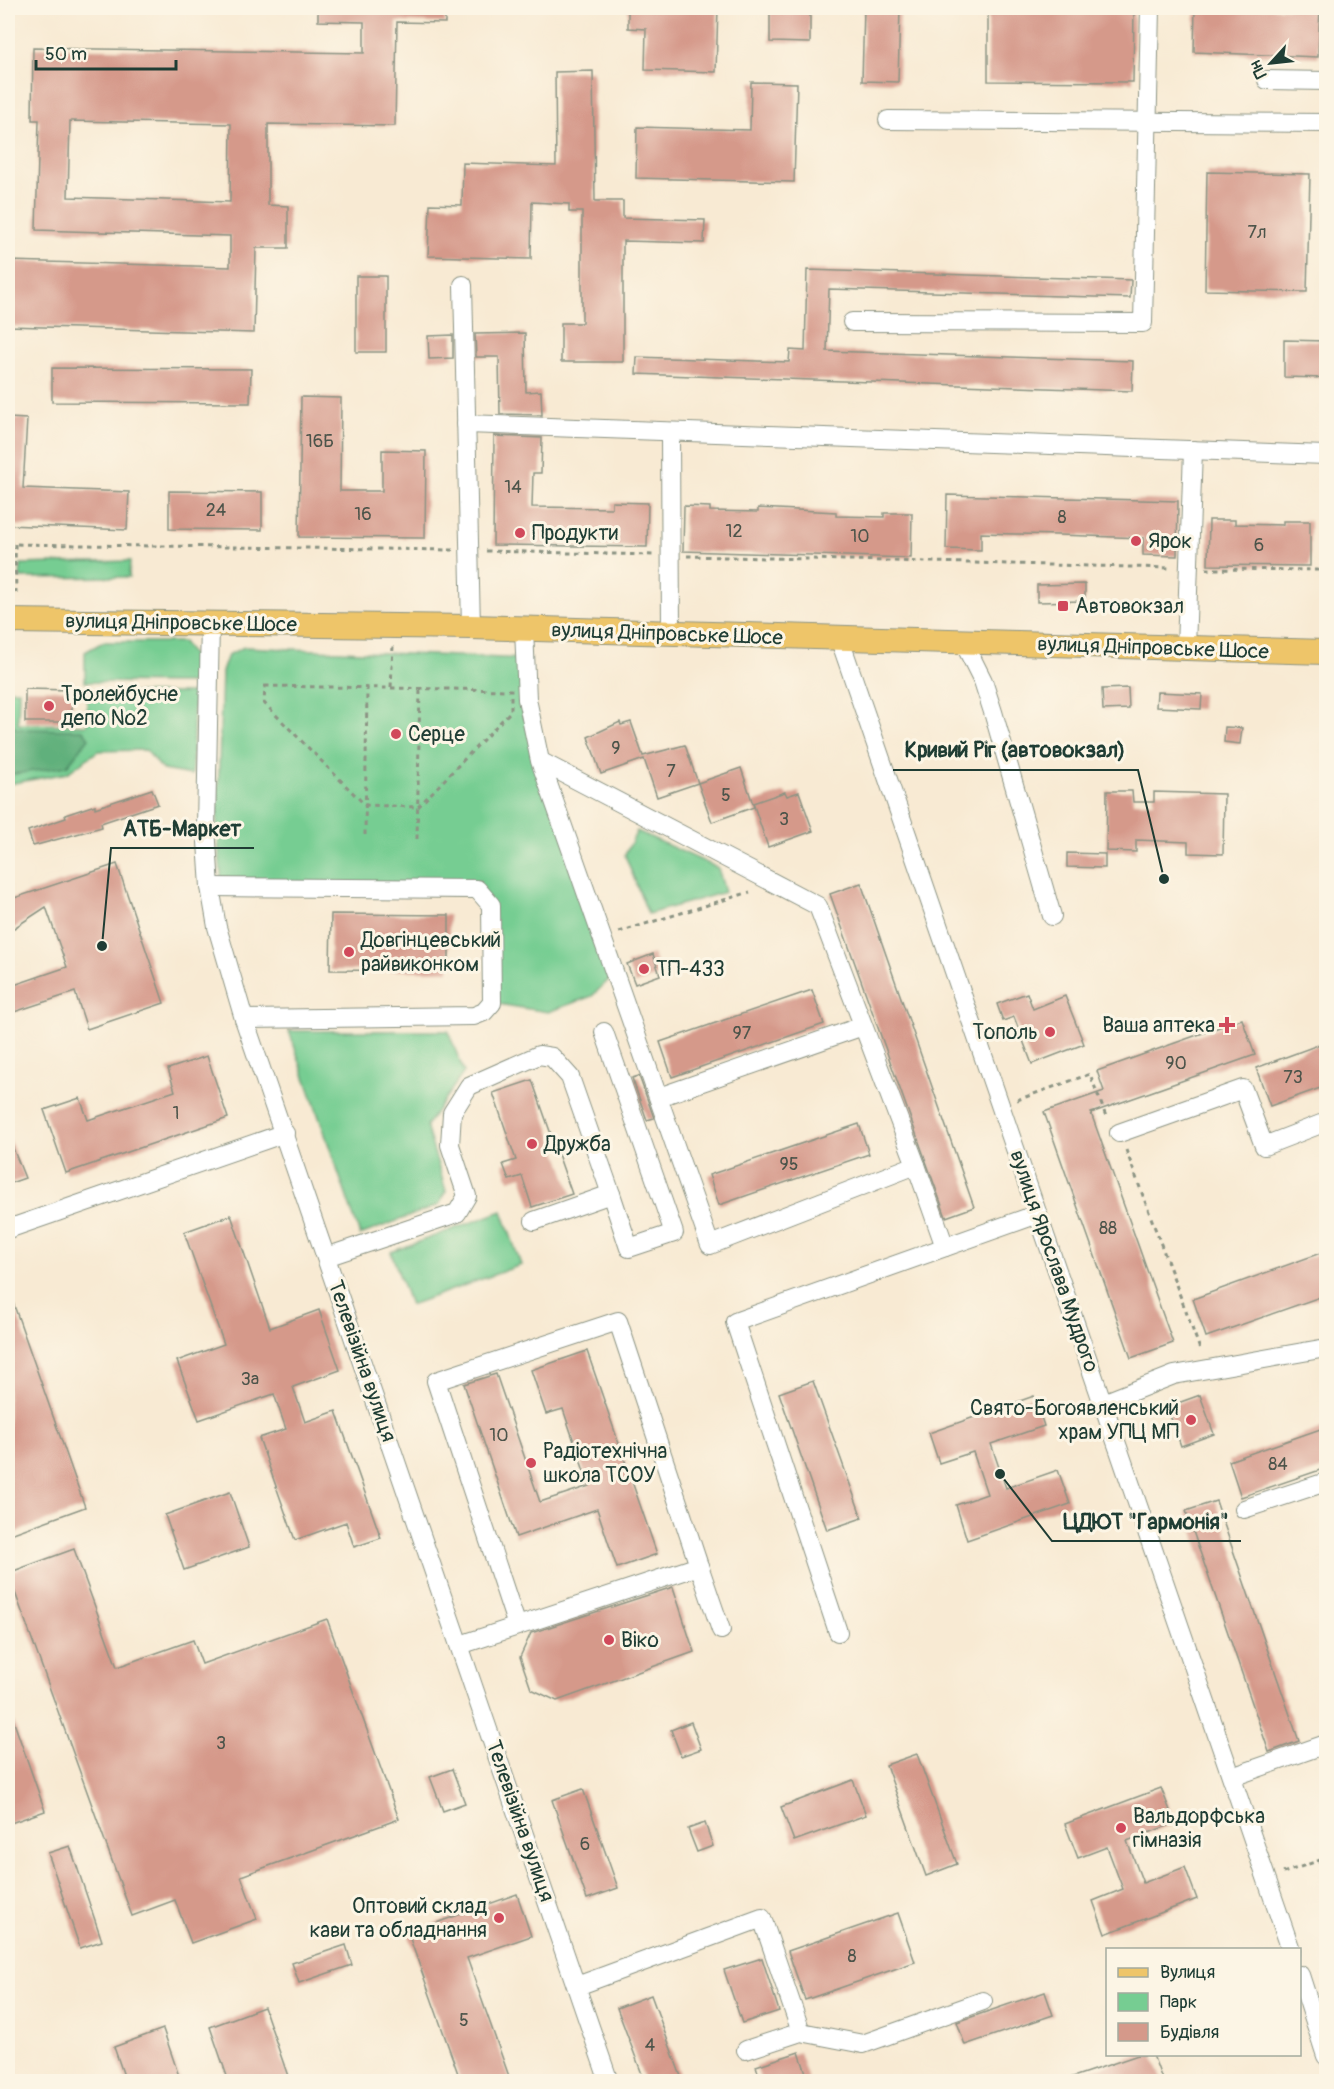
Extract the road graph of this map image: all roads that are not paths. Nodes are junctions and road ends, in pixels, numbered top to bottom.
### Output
1 (1150, 8) edge
2 (1267, 80) dead end
3 (1326, 81) edge
4 (888, 120) dead end
5 (1146, 122) junction
6 (1326, 123) edge
7 (463, 285) dead end
8 (852, 322) dead end
9 (466, 424) junction
10 (670, 432) junction
11 (1192, 450) junction
12 (1326, 455) edge
13 (8, 621) edge
14 (210, 624) junction
15 (471, 627) junction
16 (524, 629) junction
17 (671, 634) junction
18 (840, 640) junction
19 (964, 643) junction
20 (1186, 648) junction
21 (1326, 652) edge
22 (540, 761) junction
23 (210, 887) junction
24 (1052, 916) dead end
25 (244, 1019) junction
26 (863, 1026) junction
27 (604, 1032) dead end
28 (658, 1097) junction
29 (1326, 1122) edge
30 (285, 1133) junction
31 (1119, 1133) road end
32 (916, 1165) junction
33 (611, 1194) junction
34 (1038, 1214) junction
35 (534, 1221) dead end
36 (8, 1229) edge
37 (945, 1247) junction
38 (326, 1257) junction
39 (1326, 1348) edge
40 (1103, 1404) junction
41 (1326, 1482) edge
42 (1244, 1509) dead end
43 (699, 1566) junction
44 (517, 1626) junction
45 (721, 1630) dead end
46 (838, 1632) dead end
47 (460, 1645) junction
48 (1326, 1744) edge
49 (1232, 1777) junction
50 (1290, 1948) edge
51 (1301, 1981) edge
52 (577, 1986) junction
53 (983, 2001) dead end
54 (801, 2032) junction
55 (746, 2050) dead end
56 (1326, 2056) edge
57 (609, 2082) edge

1 - 5 street
2 - 3 street
4 - 5 street
5 - 6 street
5 - 8 street
7 - 9 street
9 - 10 street
9 - 15 street
10 - 11 street
10 - 17 street
11 - 12 street
11 - 20 street
13 - 14 main road, вулиця Дніпровське Шосе
14 - 15 main road, вулиця Дніпровське Шосе
14 - 23 street, Телевізійна вулиця
15 - 16 main road, вулиця Дніпровське Шосе
16 - 17 main road, вулиця Дніпровське Шосе
16 - 22 street
17 - 18 main road, вулиця Дніпровське Шосе
18 - 19 main road, вулиця Дніпровське Шосе
18 - 34 street, вулиця Ярослава Мудрого
19 - 20 main road, вулиця Дніпровське Шосе
19 - 24 street
20 - 21 main road, вулиця Дніпровське Шосе
22 - 26 street
22 - 28 street
23 - 25 street, Телевізійна вулиця
23 - 25 street
25 - 30 street, Телевізійна вулиця
26 - 28 street
26 - 32 street
27 - 33 street
28 - 32 street
29 - 31 street
30 - 36 street
30 - 38 street, Телевізійна вулиця
32 - 37 street
33 - 35 street
33 - 38 street
34 - 37 street
34 - 40 street, вулиця Ярослава Мудрого
37 - 46 street
38 - 47 street, Телевізійна вулиця
39 - 40 street
40 - 49 street, вулиця Ярослава Мудрого
41 - 42 street
43 - 44 street
43 - 44 street
43 - 45 street
44 - 47 street
47 - 52 street, Телевізійна вулиця
48 - 49 street
49 - 50 street, вулиця Ярослава Мудрого
51 - 56 street
52 - 54 street
52 - 57 street, Телевізійна вулиця
53 - 54 street
54 - 55 street

